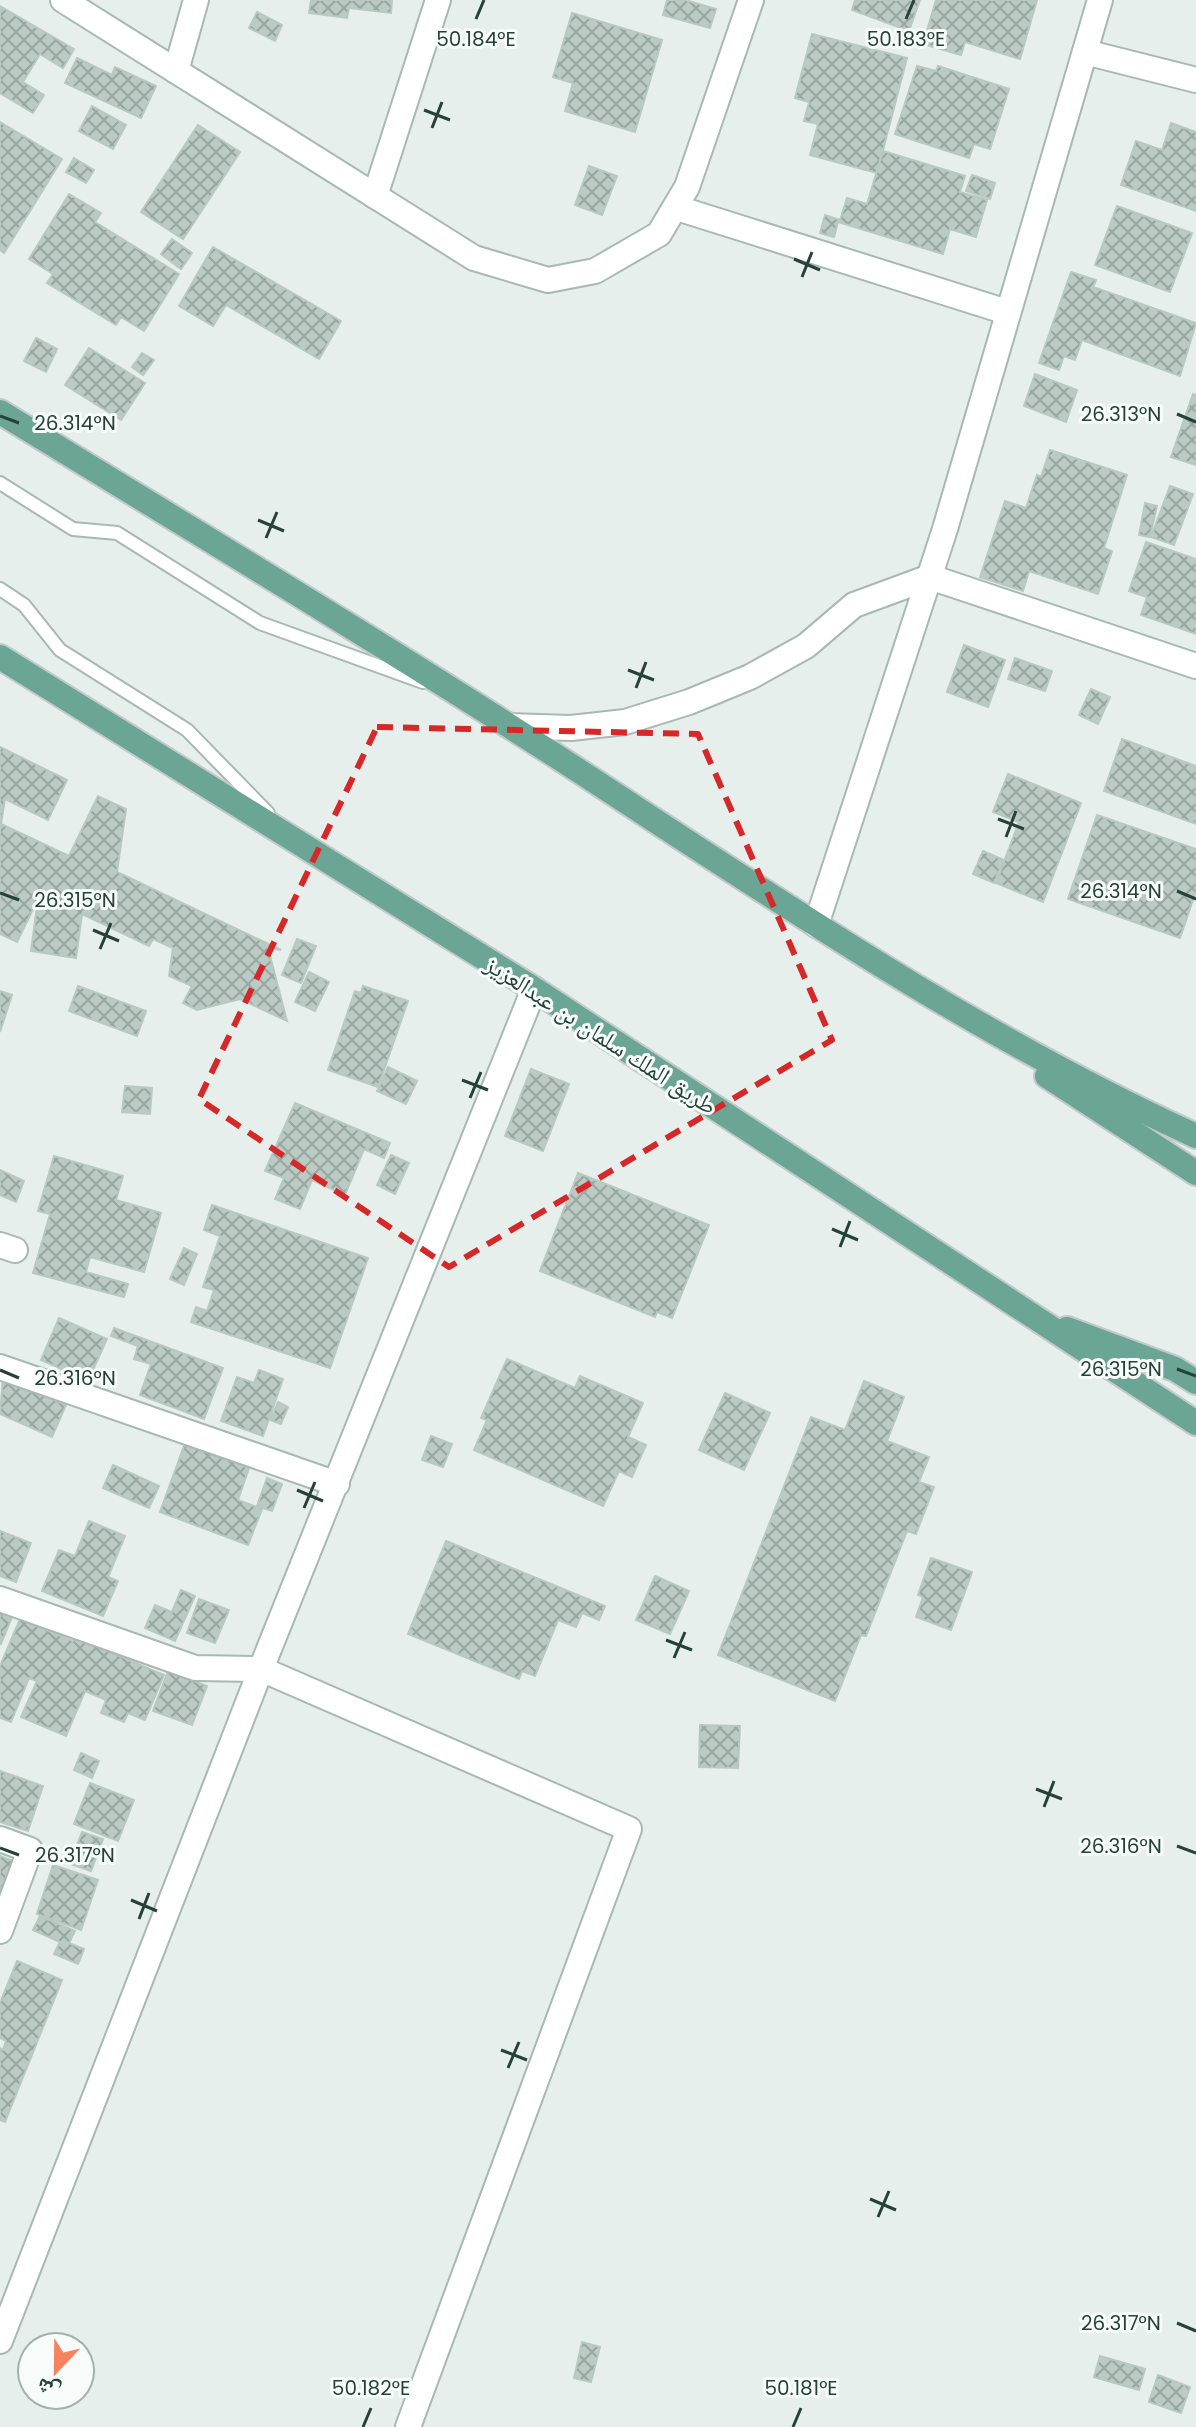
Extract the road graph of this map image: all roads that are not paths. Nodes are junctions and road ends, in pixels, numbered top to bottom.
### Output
1 (63, 0) edge
2 (196, 0) edge
3 (438, 0) edge
4 (751, 0) edge
5 (1100, 0) edge
6 (1085, 52) junction
7 (176, 71) junction
8 (1196, 80) edge
9 (375, 196) junction
10 (677, 208) junction
11 (1007, 312) junction
12 (0, 412) edge
13 (0, 483) edge
14 (930, 577) junction
15 (0, 589) edge
16 (0, 657) edge
17 (1196, 666) edge
18 (463, 696) junction
19 (509, 726) junction
20 (299, 846) junction
21 (816, 925) junction
22 (888, 972) junction
23 (534, 989) junction
24 (1196, 1136) edge
25 (1196, 1173) edge
26 (1024, 1313) junction
27 (0, 1367) edge
28 (1196, 1382) edge
29 (1196, 1423) edge
30 (337, 1484) junction
31 (0, 1599) edge
32 (261, 1669) junction
33 (0, 1839) edge
34 (0, 1931) edge
35 (0, 2341) edge
36 (408, 2427) edge

1 - 7 street
2 - 7 street
3 - 9 street
4 - 10 street
5 - 6 street
6 - 8 street
6 - 11 street
7 - 9 street
9 - 10 street
10 - 11 street
11 - 14 street
12 - 18 main road
13 - 18 lane
14 - 17 street
14 - 19 street
14 - 21 street
15 - 20 lane
16 - 20 main road, طريق الملك سلمان بن عبدالعزيز
18 - 19 main road
19 - 21 main road
20 - 23 main road, طريق الملك سلمان بن عبدالعزيز
21 - 22 main road
22 - 24 main road
22 - 25 main road
23 - 26 main road, طريق الملك سلمان بن عبدالعزيز
23 - 30 street
26 - 28 main road
26 - 29 main road, طريق الملك سلمان بن عبدالعزيز
27 - 30 street
30 - 32 street
31 - 32 street
32 - 35 street
32 - 36 street
33 - 34 street

